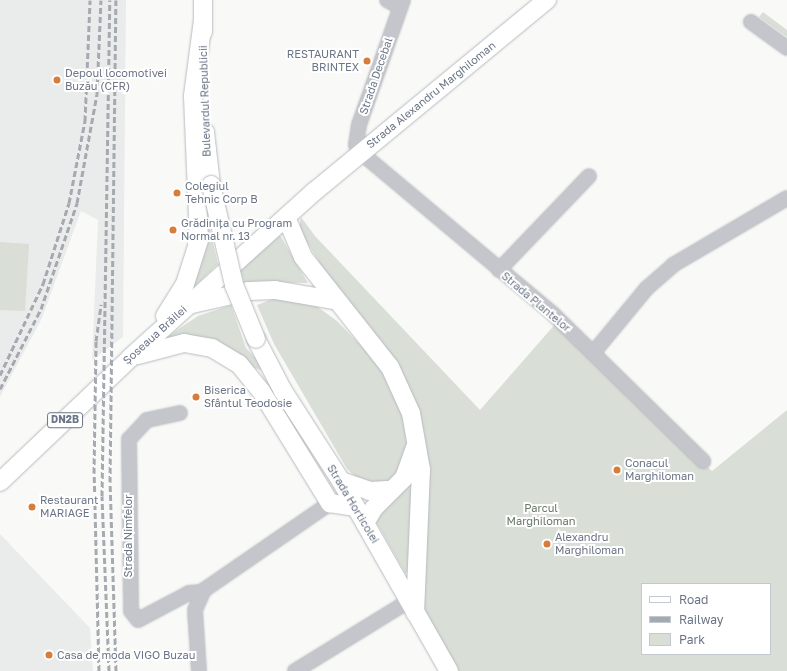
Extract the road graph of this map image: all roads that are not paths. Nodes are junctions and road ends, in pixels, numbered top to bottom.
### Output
1 (203, 0) edge
2 (387, 0) edge
3 (547, 0) edge
4 (401, 3) edge
5 (203, 20) junction
6 (751, 22) dead end
7 (787, 48) edge
8 (360, 152) junction
9 (589, 176) dead end
10 (315, 191) joint
11 (787, 198) edge
12 (286, 216) junction
13 (499, 270) junction
14 (334, 300) junction
15 (188, 305) junction
16 (256, 339) joint
17 (594, 352) junction
18 (130, 358) junction
19 (180, 413) dead end
20 (417, 441) junction
21 (703, 461) dead end
22 (341, 481) junction
23 (0, 482) edge
24 (392, 490) junction
25 (330, 503) junction
26 (356, 507) junction
27 (365, 523) junction
28 (417, 559) junction
29 (397, 579) junction
30 (202, 592) junction
31 (412, 607) junction
32 (299, 670) edge
33 (199, 671) edge
34 (449, 671) edge

1 - 5 main road, Bulevardul Republicii
2 - 4 street
3 - 8 main road, Strada Alexandru Marghiloman
4 - 8 street, Strada Decebal
5 - 16 main road, Bulevardul Republicii, bridge
5 - 18 main road
6 - 7 street
8 - 10 main road, Strada Alexandru Marghiloman
8 - 13 street, Strada Plantelor
9 - 13 street
10 - 12 main road, Șoseaua Brăilei
11 - 17 street
12 - 14 main road
12 - 15 main road, Șoseaua Brăilei
13 - 17 street, Strada Plantelor
14 - 15 main road
14 - 20 main road
15 - 18 main road, Șoseaua Brăilei / DN2B
16 - 22 main road, Strada Horticolei
17 - 21 street, Strada Plantelor
18 - 23 main road, Șoseaua Brăilei / DN2B
18 - 25 main road
19 - 30 street, Strada Nimfelor
20 - 24 main road
20 - 28 main road
22 - 24 main road
22 - 26 main road, Strada Horticolei
24 - 27 main road
25 - 26 main road
25 - 30 street, Strada Nimfelor
26 - 27 main road, Strada Horticolei
27 - 29 main road, Strada Horticolei
28 - 29 main road
28 - 31 main road
29 - 31 main road, Strada Horticolei
30 - 33 street
31 - 32 street
31 - 34 main road, Strada Horticolei

